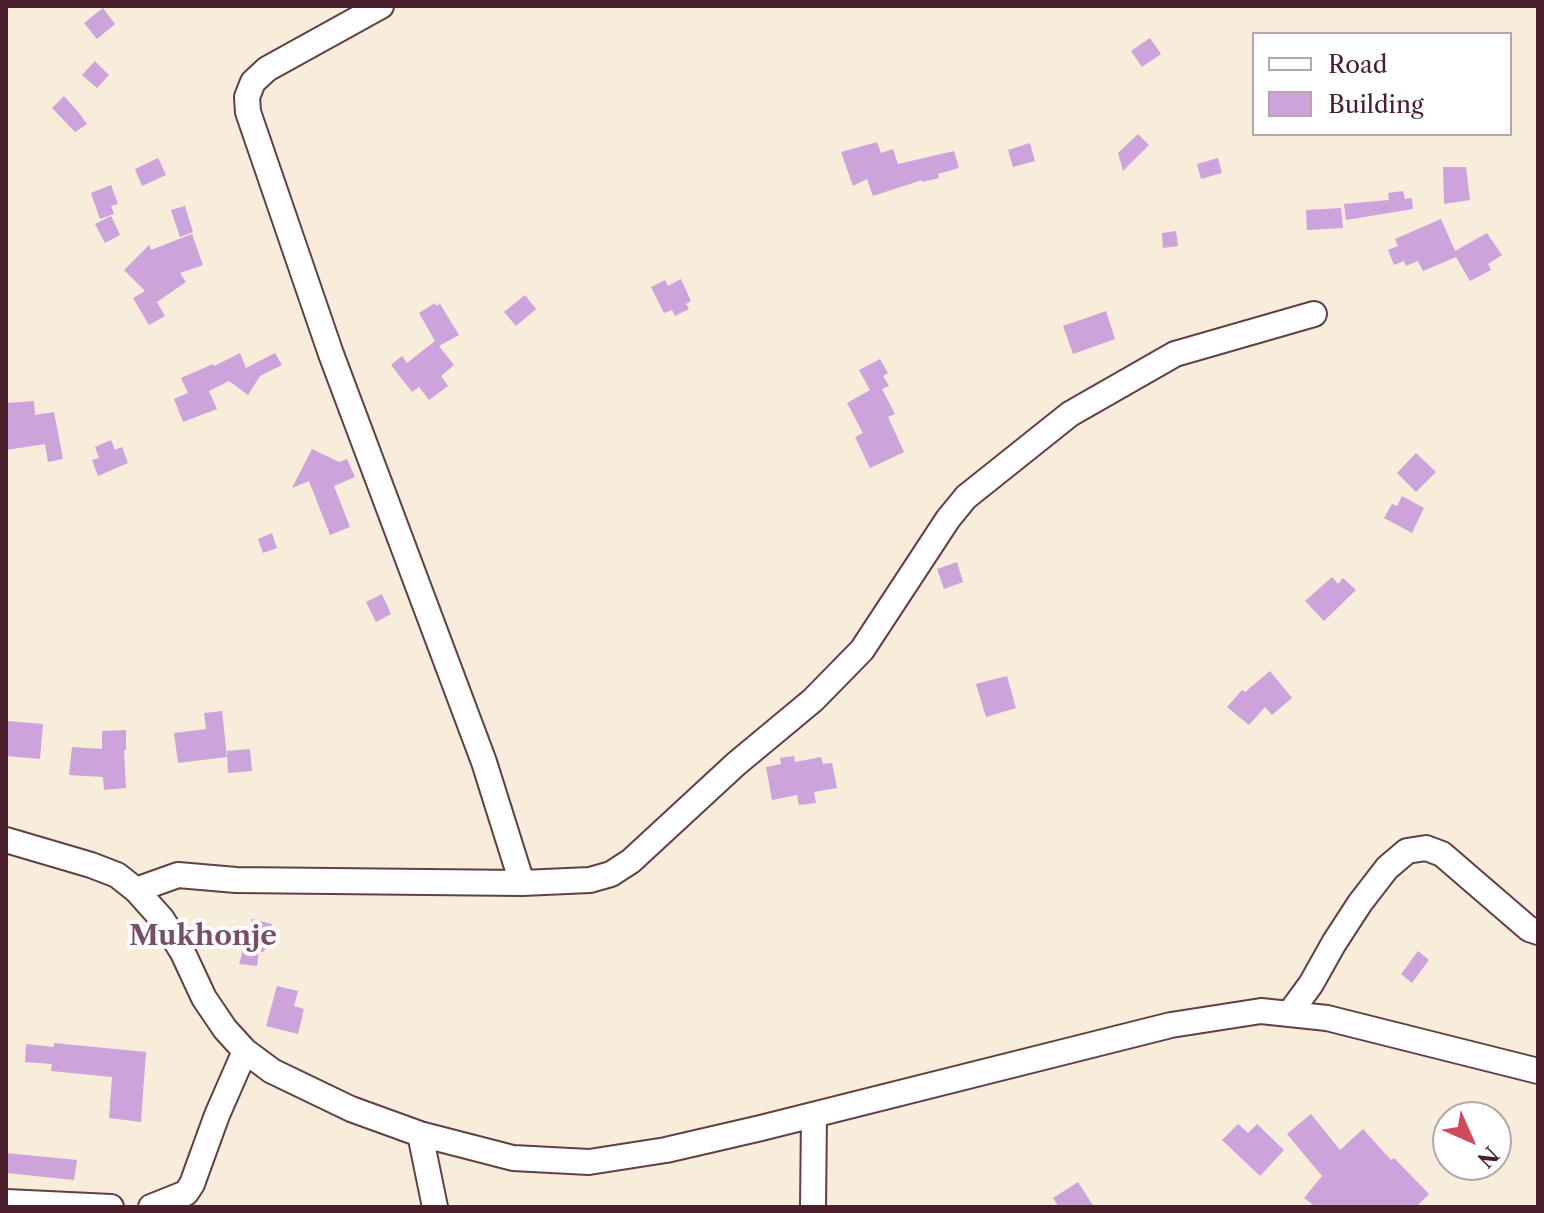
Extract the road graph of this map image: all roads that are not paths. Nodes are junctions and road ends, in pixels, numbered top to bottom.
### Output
1 (381, 6) edge
2 (1314, 314) dead end
3 (6, 840) edge
4 (522, 883) junction
5 (136, 890) junction
6 (1538, 932) edge
7 (1289, 1014) junction
8 (245, 1051) junction
9 (1538, 1071) edge
10 (814, 1115) junction
11 (420, 1134) junction
12 (6, 1202) edge
13 (111, 1207) edge
14 (151, 1207) edge
15 (435, 1207) edge
16 (813, 1207) edge

1 - 4 street
2 - 4 street
3 - 5 street
4 - 5 street
5 - 8 street
6 - 7 street
7 - 9 street
7 - 10 street
8 - 11 street
8 - 14 street
10 - 11 street
10 - 16 street
11 - 15 street
12 - 13 street

